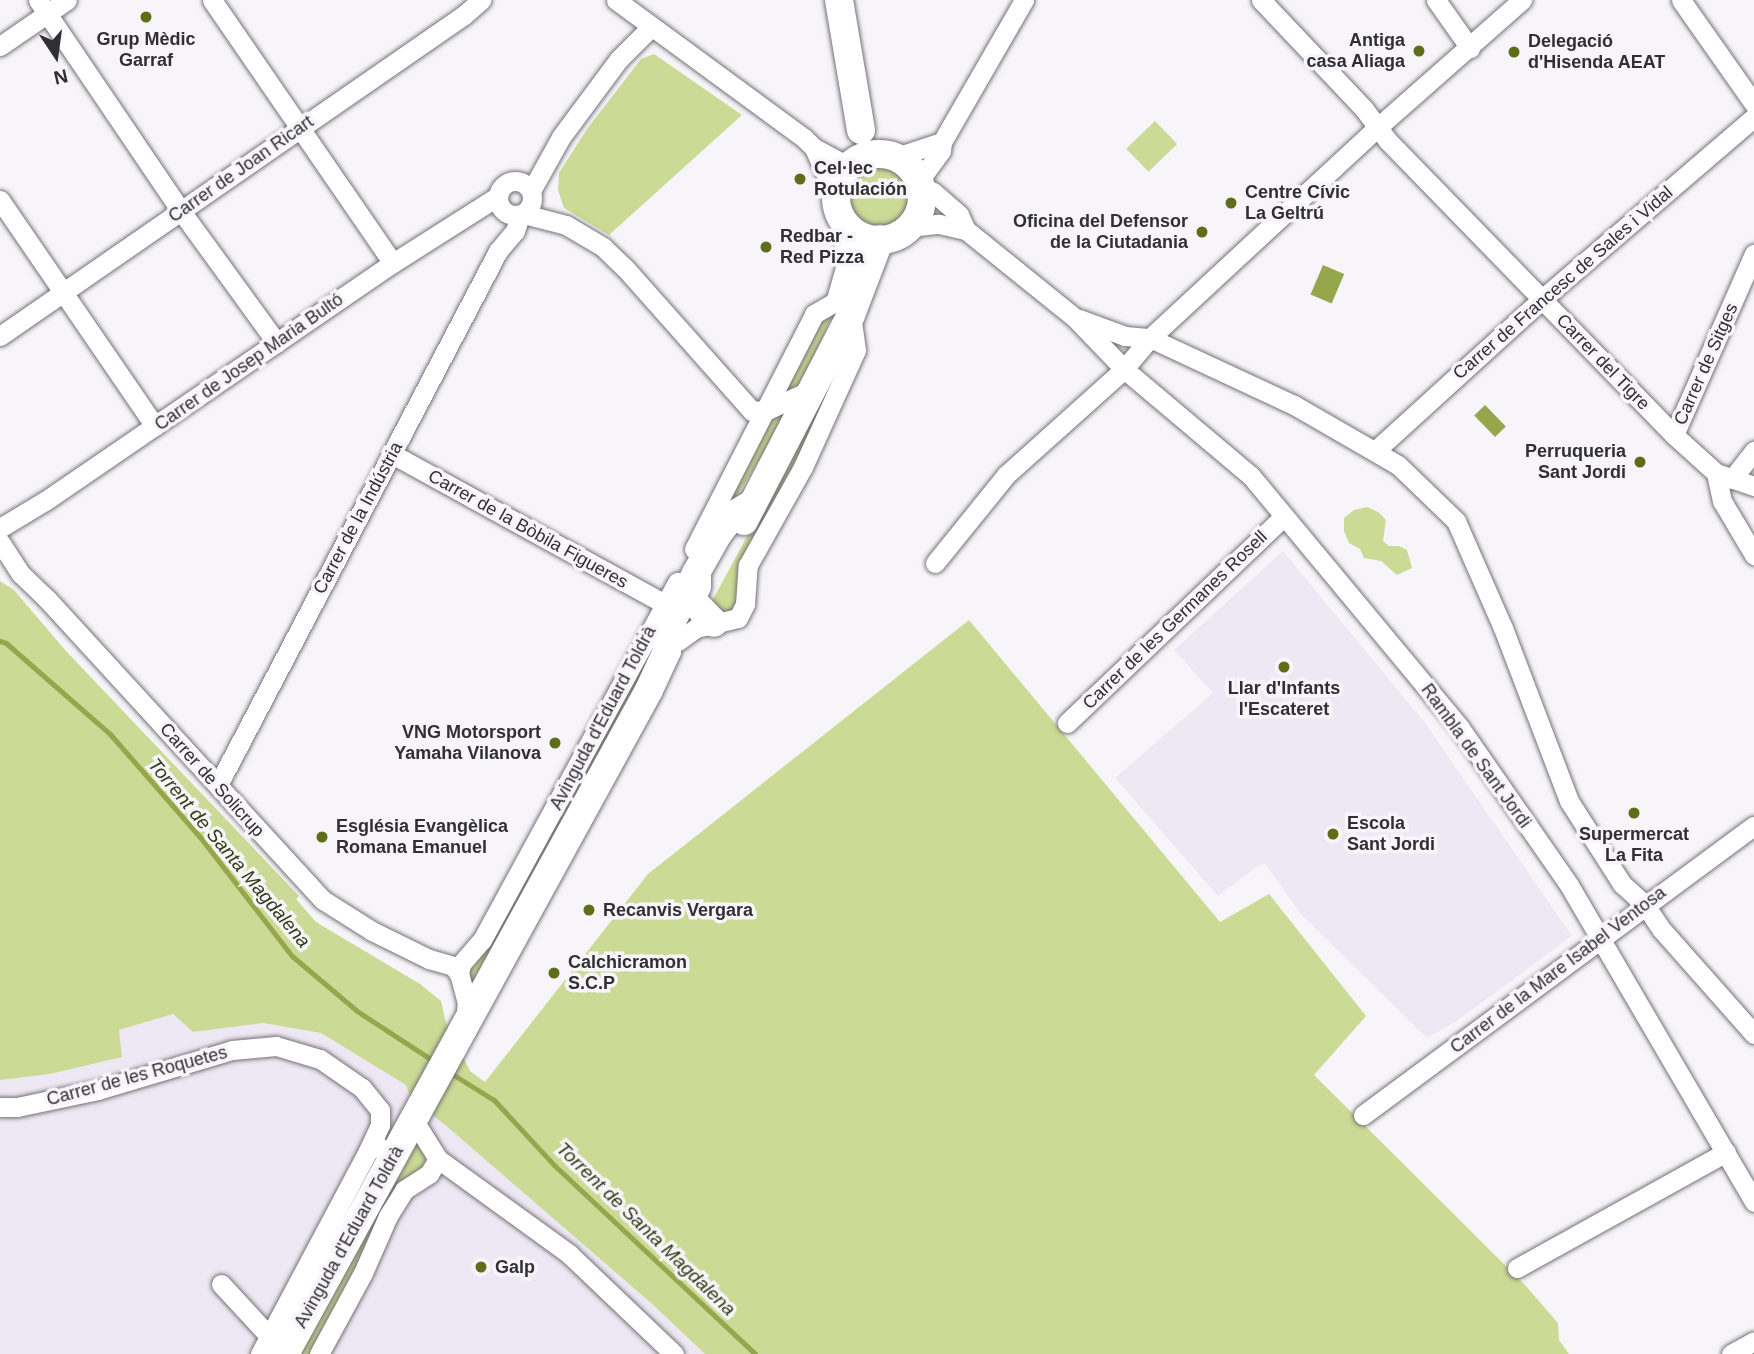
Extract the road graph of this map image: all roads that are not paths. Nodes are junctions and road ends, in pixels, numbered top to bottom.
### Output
1 (67, 0) edge
2 (212, 0) edge
3 (481, 0) edge
4 (616, 0) edge
5 (839, 0) edge
6 (1024, 0) edge
7 (1261, 0) edge
8 (1436, 0) edge
9 (1522, 0) edge
10 (1681, 0) edge
11 (42, 7) edge
12 (651, 27) junction
13 (0, 46) edge
14 (1470, 48) junction
15 (1754, 104) edge
16 (1754, 117) edge
17 (1379, 126) junction
18 (299, 127) junction
19 (861, 130) junction
20 (942, 142) junction
21 (814, 148) junction
22 (549, 156) junction
23 (890, 156) junction
24 (853, 163) junction
25 (514, 181) junction
26 (919, 184) junction
27 (531, 193) junction
28 (835, 197) junction
29 (0, 200) edge
30 (498, 201) junction
31 (181, 211) junction
32 (522, 215) junction
33 (566, 225) junction
34 (848, 227) junction
35 (908, 227) junction
36 (966, 230) junction
37 (880, 240) junction
38 (498, 251) junction
39 (1754, 254) edge
40 (393, 263) junction
41 (63, 291) junction
42 (1542, 299) junction
43 (847, 306) junction
44 (1075, 318) junction
45 (0, 336) edge
46 (1150, 338) junction
47 (276, 343) junction
48 (1124, 369) junction
49 (813, 390) junction
50 (767, 410) junction
51 (155, 426) junction
52 (1674, 435) junction
53 (1754, 451) edge
54 (1375, 452) junction
55 (392, 454) junction
56 (1724, 476) junction
57 (1754, 486) edge
58 (750, 505) junction
59 (1283, 517) junction
60 (0, 528) edge
61 (0, 542) edge
62 (1754, 555) edge
63 (935, 563) dead end
64 (696, 573) junction
65 (665, 604) junction
66 (706, 614) junction
67 (673, 646) junction
68 (1067, 723) dead end
69 (218, 785) junction
70 (1754, 826) edge
71 (1645, 905) junction
72 (1600, 939) junction
73 (459, 974) junction
74 (465, 1027) junction
75 (1754, 1034) edge
76 (0, 1107) edge
77 (417, 1112) junction
78 (1363, 1115) dead end
79 (368, 1151) junction
80 (1726, 1152) junction
81 (438, 1159) junction
82 (1754, 1202) edge
83 (1517, 1268) dead end
84 (221, 1284) dead end
85 (1754, 1341) edge
86 (277, 1345) edge
87 (260, 1354) edge
88 (319, 1354) edge
89 (674, 1354) edge
90 (1731, 1354) edge

1 - 11 street
2 - 18 street
3 - 18 street, Carrer de Joan Ricart
4 - 12 street
5 - 19 street
6 - 20 street
7 - 17 street, Carrer del Tigre
8 - 14 street
9 - 14 street
10 - 15 street
11 - 13 street
11 - 31 street
12 - 21 street
12 - 22 street
14 - 17 street
16 - 42 street, Carrer de Francesc de Sales i Vidal
17 - 42 street, Carrer del Tigre
17 - 46 street
18 - 31 street, Carrer de Joan Ricart
18 - 40 street
19 - 23 street
19 - 24 street
20 - 23 street
20 - 26 street
21 - 24 street
21 - 28 street
22 - 25 street
22 - 27 street
23 - 24 street
23 - 26 street
24 - 28 street
25 - 27 street
25 - 30 street
26 - 35 street
26 - 36 street, Rambla de Sant Jordi
27 - 32 street
27 - 33 street
28 - 34 street
29 - 41 street
30 - 32 street
30 - 38 street, Carrer de la Indústria
30 - 40 street, Carrer de Josep Maria Bultó
31 - 41 street, Carrer de Joan Ricart
31 - 47 street
32 - 33 street
32 - 38 street, Carrer de la Indústria
33 - 50 street
34 - 37 street
34 - 43 street, Avinguda d'Eduard Toldrà
35 - 36 street
35 - 37 street
36 - 44 street, Rambla de Sant Jordi
37 - 43 street, Avinguda d'Eduard Toldrà
38 - 55 street, Carrer de la Indústria
39 - 52 street, Carrer de Sitges
40 - 47 street, Carrer de Josep Maria Bultó
41 - 45 street, Carrer de Joan Ricart
41 - 51 street
42 - 52 street, Carrer del Tigre
42 - 54 street, Carrer de Francesc de Sales i Vidal
43 - 49 street, Avinguda d'Eduard Toldrà
43 - 50 street, Avinguda d'Eduard Toldrà
43 - 66 street, Avinguda d'Eduard Toldrà
44 - 46 street, Rambla de Sant Jordi
44 - 48 street, Rambla de Sant Jordi
46 - 48 street
46 - 54 street, Rambla de Sant Jordi
47 - 51 street, Carrer de Josep Maria Bultó
48 - 59 street, Rambla de Sant Jordi
48 - 63 street
49 - 50 street
49 - 58 street, Avinguda d'Eduard Toldrà
50 - 65 street, Avinguda d'Eduard Toldrà
51 - 60 street, Carrer de Josep Maria Bultó
52 - 56 street, Carrer del Tigre
53 - 56 street
54 - 71 street, Rambla de Sant Jordi
55 - 65 street, Carrer de la Bòbila Figueres
55 - 69 street, Carrer de la Indústria
56 - 57 street
56 - 62 street
58 - 64 street, Avinguda d'Eduard Toldrà
58 - 66 street, Avinguda d'Eduard Toldrà
59 - 68 street, Carrer de les Germanes Rosell
59 - 72 street, Rambla de Sant Jordi
61 - 69 street, Carrer de Solicrup
64 - 66 street
64 - 67 street, Avinguda d'Eduard Toldrà
65 - 73 street, Avinguda d'Eduard Toldrà
66 - 67 street, Avinguda d'Eduard Toldrà
67 - 74 street, Avinguda d'Eduard Toldrà
69 - 73 street, Carrer de Solicrup
70 - 71 street, Carrer de la Mare Isabel Ventosa
71 - 72 street, Carrer de la Mare Isabel Ventosa
71 - 75 street, Rambla de Sant Jordi
72 - 78 street, Carrer de la Mare Isabel Ventosa
72 - 80 street, Rambla de Sant Jordi
73 - 74 street
74 - 77 street, Avinguda d'Eduard Toldrà
76 - 79 street, Carrer de les Roquetes
77 - 79 street, Avinguda d'Eduard Toldrà
77 - 81 street, Avinguda d'Eduard Toldrà
77 - 86 street, Avinguda d'Eduard Toldrà
79 - 86 street, Avinguda d'Eduard Toldrà
80 - 82 street, Rambla de Sant Jordi
80 - 83 street
81 - 88 street, Avinguda d'Eduard Toldrà
81 - 89 street
84 - 86 street
85 - 90 street
86 - 87 street, Avinguda d'Eduard Toldrà

